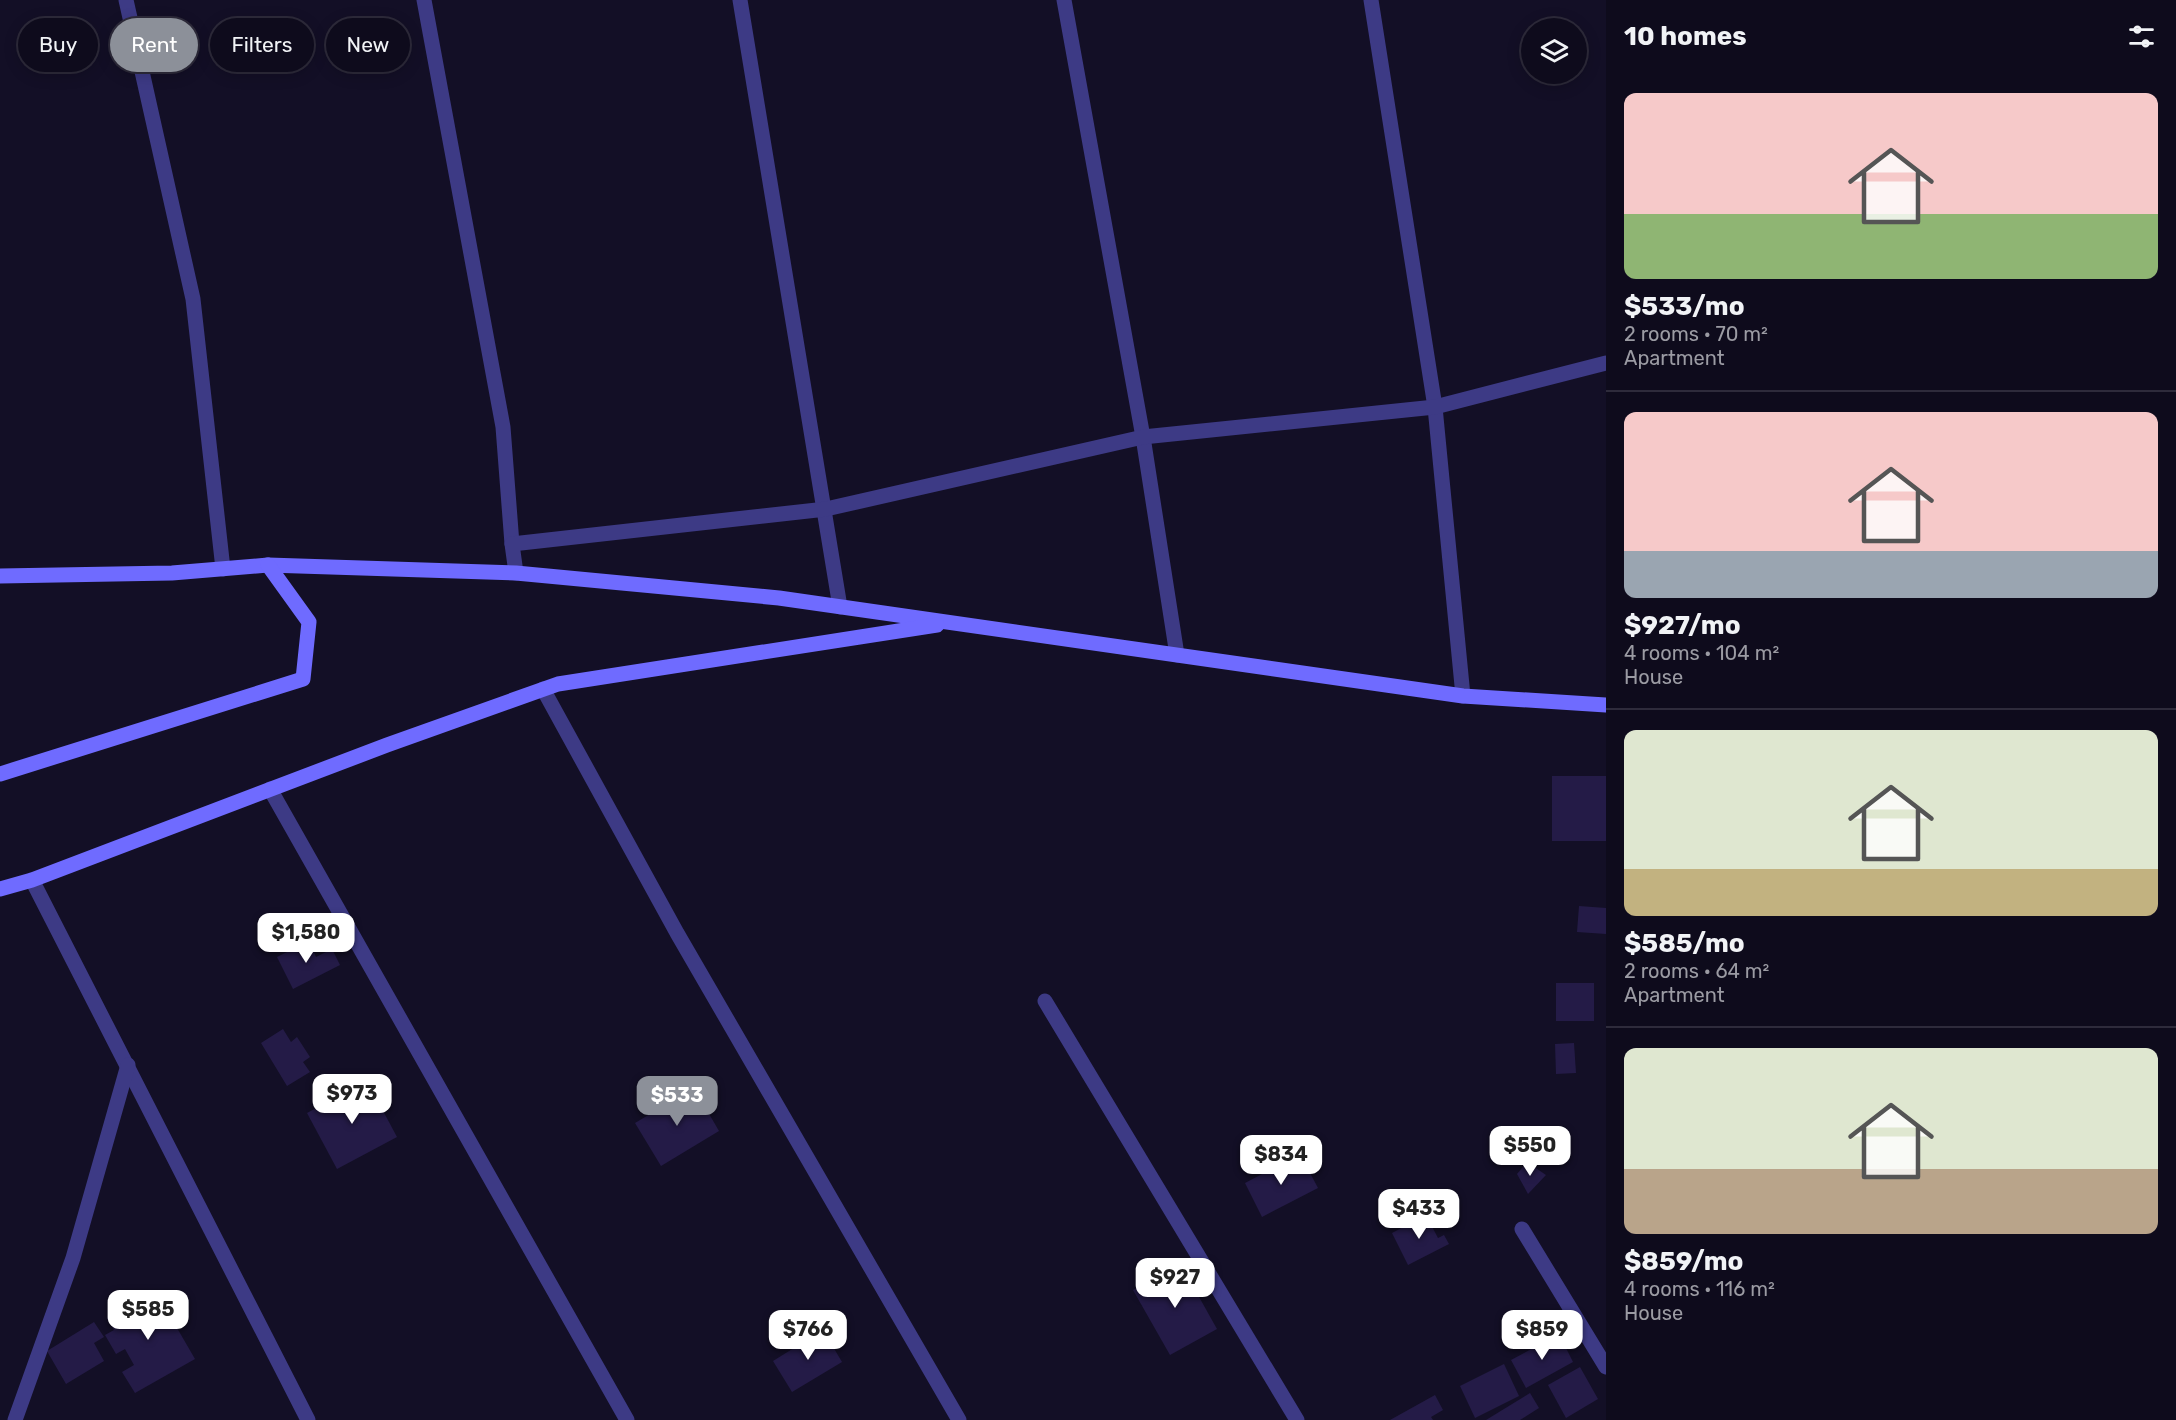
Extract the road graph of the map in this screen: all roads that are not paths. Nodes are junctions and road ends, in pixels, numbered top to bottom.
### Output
1 (126, 0) edge
2 (424, 0) edge
3 (740, 0) edge
4 (1064, 0) edge
5 (1371, 0) edge
6 (1606, 363) edge
7 (1435, 406) junction
8 (1143, 437) junction
9 (826, 509) junction
10 (512, 544) junction
11 (268, 565) junction
12 (223, 569) junction
13 (516, 573) junction
14 (0, 576) edge
15 (840, 607) junction
16 (951, 623) junction
17 (1177, 655) junction
18 (543, 690) junction
19 (1463, 696) junction
20 (1606, 705) edge
21 (0, 774) edge
22 (270, 789) junction
23 (32, 880) junction
24 (0, 889) edge
25 (1045, 1001) dead end
26 (128, 1065) junction
27 (1522, 1229) dead end
28 (1606, 1367) edge
29 (15, 1420) edge
30 (308, 1420) edge
31 (627, 1420) edge
32 (959, 1420) edge
33 (1297, 1420) edge

1 - 12 street
2 - 10 street
3 - 9 street
4 - 8 street
5 - 7 street
6 - 7 street
7 - 8 street
7 - 19 street
8 - 9 street
8 - 17 street
9 - 10 street
9 - 15 street
10 - 13 street
11 - 12 main road
11 - 13 main road
11 - 21 main road
12 - 14 main road
13 - 15 main road
15 - 16 main road
16 - 17 main road
16 - 18 main road
17 - 19 main road
18 - 22 main road
18 - 32 street
19 - 20 main road
22 - 23 main road
22 - 31 street
23 - 24 main road
23 - 26 street
25 - 33 street
26 - 29 street
26 - 30 street
27 - 28 street

